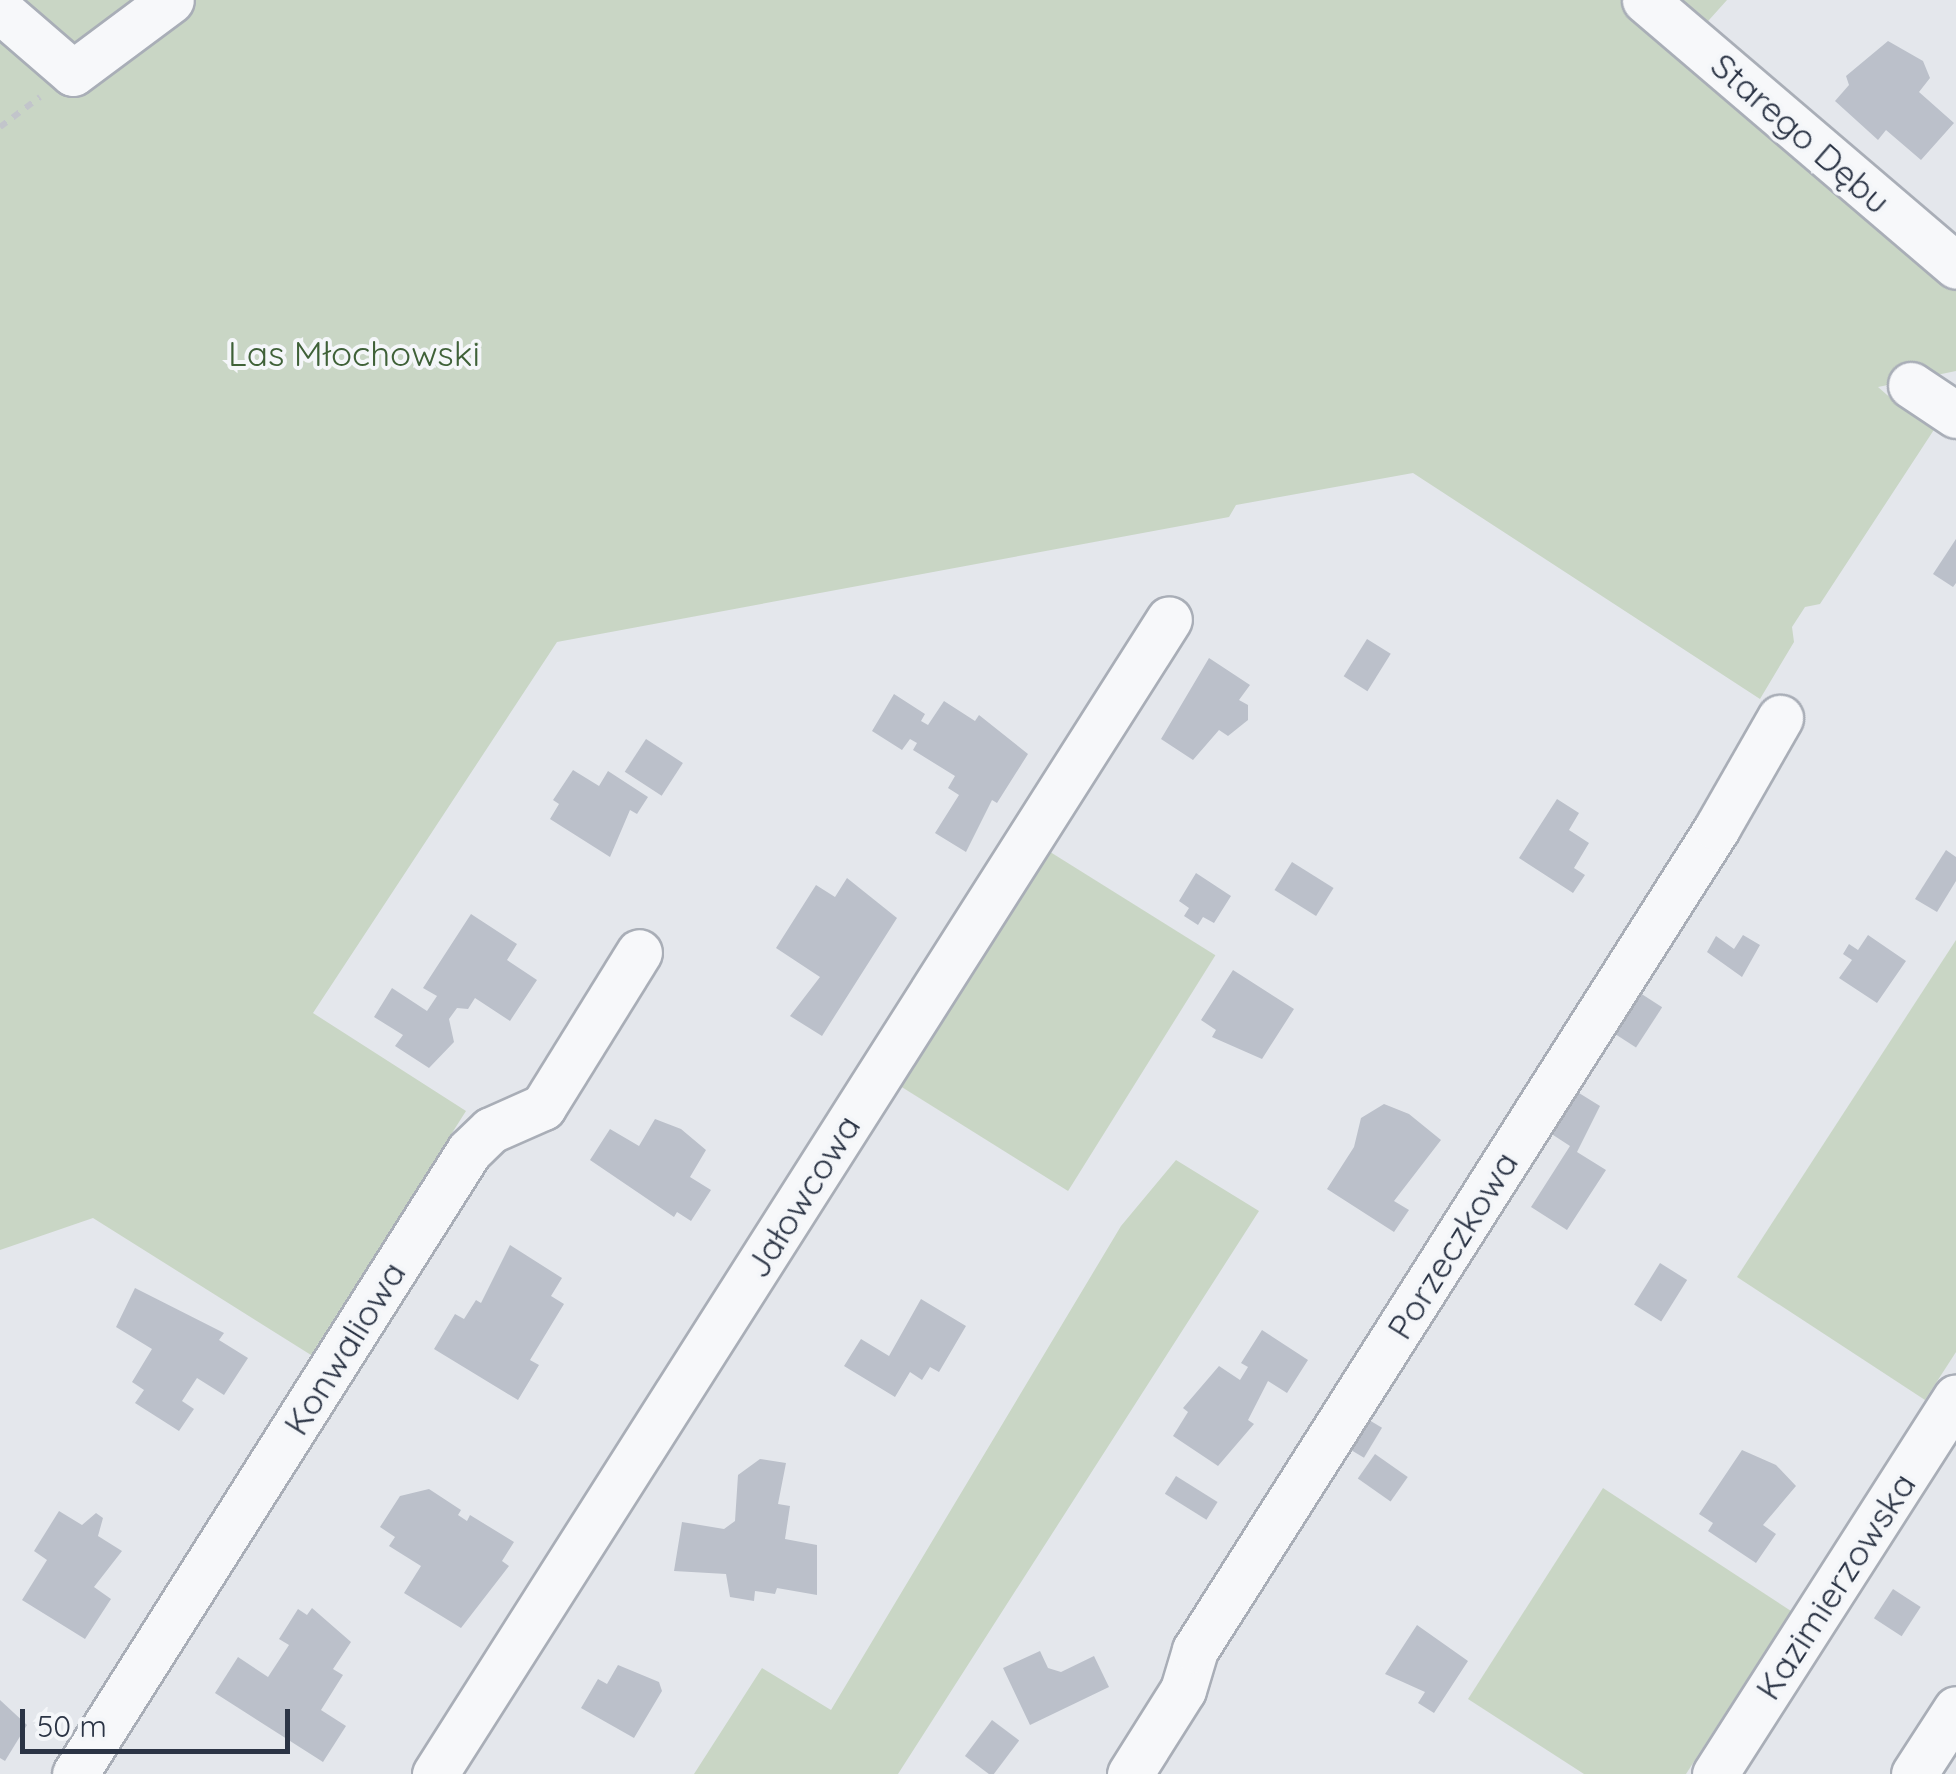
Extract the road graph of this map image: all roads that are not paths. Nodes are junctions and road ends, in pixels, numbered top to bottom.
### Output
1 (172, 0) edge
2 (1645, 0) edge
3 (0, 10) edge
4 (1956, 266) edge
5 (1911, 385) dead end
6 (1956, 415) edge
7 (1168, 618) dead end
8 (1780, 718) dead end
9 (640, 952) dead end
10 (1956, 1397) edge
11 (1956, 1709) edge
12 (75, 1774) edge
13 (436, 1774) edge
14 (1130, 1774) edge
15 (1715, 1774) edge
16 (1914, 1774) edge

1 - 3 street
2 - 4 street, Starego Dębu
5 - 6 street
7 - 13 street, Jałowcowa
8 - 14 street, Porzeczkowa
9 - 12 street, Konwaliowa
10 - 15 street, Kazimierzowska
11 - 16 street

